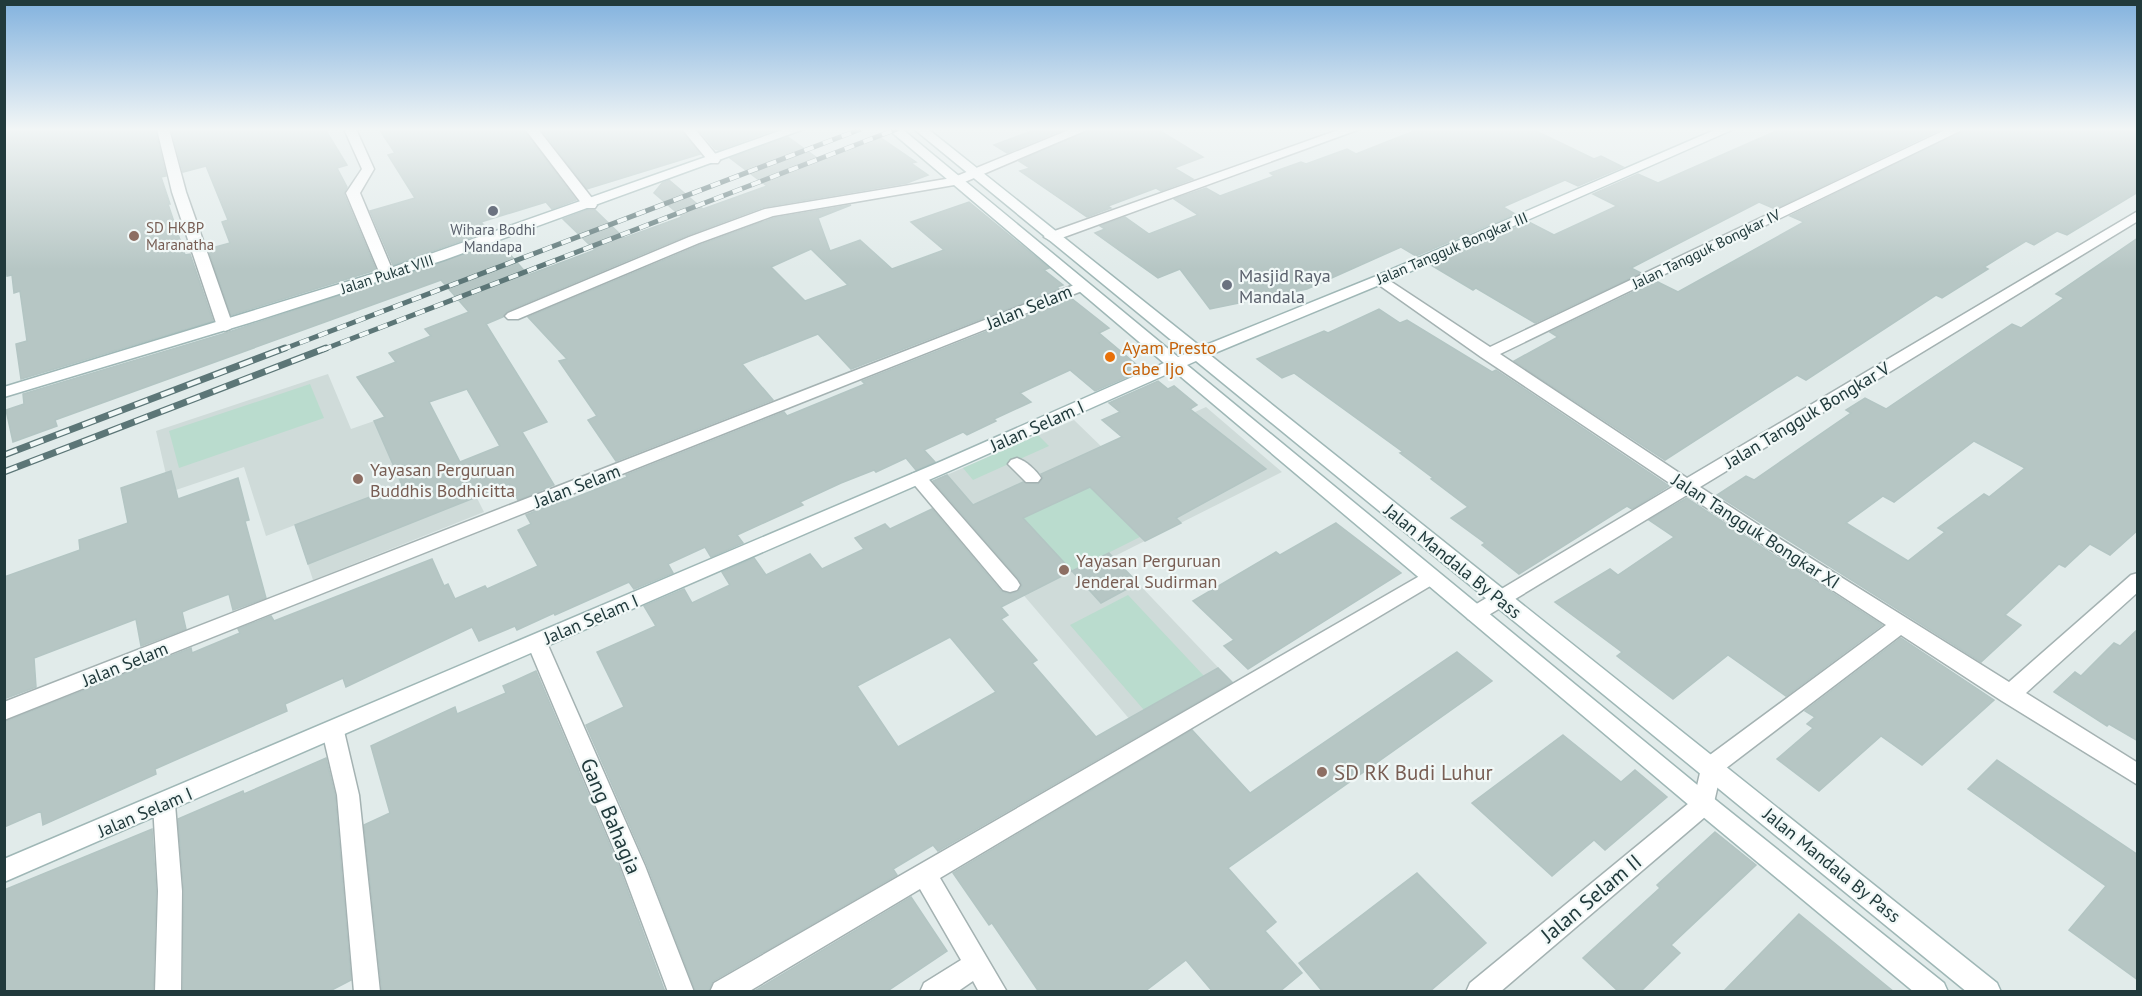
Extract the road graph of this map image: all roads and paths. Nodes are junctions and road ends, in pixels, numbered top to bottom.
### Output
1 (175, 175) edge
2 (367, 175) edge
3 (567, 175) edge
4 (671, 175) edge
5 (949, 175) edge
6 (972, 175) edge
7 (973, 175) edge
8 (1224, 175) edge
9 (1620, 175) edge
10 (1858, 175) edge
11 (955, 181) junction
12 (590, 205) junction
13 (2138, 214) edge
14 (1051, 237) junction
15 (387, 274) junction
16 (1378, 280) junction
17 (1082, 286) junction
18 (513, 316) dead end
19 (225, 326) junction
20 (1198, 354) junction
21 (1487, 354) junction
22 (1176, 364) junction
23 (4, 392) edge
24 (1017, 464) dead end
25 (918, 478) junction
26 (1032, 478) dead end
27 (1687, 487) junction
28 (1430, 577) junction
29 (2138, 580) edge
30 (1010, 585) dead end
31 (1500, 599) junction
32 (1475, 614) junction
33 (1902, 624) junction
34 (537, 643) junction
35 (2009, 695) junction
36 (4, 711) edge
37 (333, 731) junction
38 (1711, 766) junction
39 (2138, 776) edge
40 (164, 804) junction
41 (1704, 804) junction
42 (4, 871) edge
43 (925, 875) junction
44 (976, 965) junction
45 (168, 992) edge
46 (367, 992) edge
47 (681, 992) edge
48 (723, 992) edge
49 (933, 992) edge
50 (994, 992) edge
51 (1479, 992) edge
52 (1935, 992) edge
53 (1988, 992) edge

1 - 19 street
2 - 15 street
3 - 12 street
4 - 12 street, Jalan Pukat VIII
5 - 11 street, Jalan Mandala By Pass
6 - 11 street
7 - 14 street, Jalan Mandala By Pass
8 - 14 street
9 - 16 street, Jalan Tangguk Bongkar III
10 - 21 street, Jalan Tangguk Bongkar IV
11 - 17 street, Jalan Mandala By Pass
11 - 18 street
12 - 15 street, Jalan Pukat VIII
13 - 27 street, Jalan Tangguk Bongkar V
14 - 20 street, Jalan Mandala By Pass
15 - 19 street, Jalan Pukat VIII
16 - 20 street, Jalan Tangguk Bongkar III
16 - 21 street, Jalan Tangguk Bongkar XI
17 - 22 street, Jalan Mandala By Pass
17 - 36 street, Jalan Selam
19 - 23 street, Jalan Pukat VIII
20 - 22 street, Jalan Tangguk Bongkar III
20 - 31 street, Jalan Mandala By Pass
21 - 27 street, Jalan Tangguk Bongkar XI
22 - 25 street, Jalan Selam I
22 - 28 street, Jalan Mandala By Pass
24 - 26 street
25 - 30 street
25 - 34 street, Jalan Selam I
27 - 31 street, Jalan Tangguk Bongkar V
27 - 33 street, Jalan Tangguk Bongkar XI
28 - 32 street, Jalan Mandala By Pass
28 - 43 street
29 - 35 street
31 - 32 street, Jalan Tangguk Bongkar V
31 - 38 street, Jalan Mandala By Pass
32 - 41 street, Jalan Mandala By Pass
33 - 35 street, Jalan Tangguk Bongkar XI
33 - 38 street
34 - 37 street, Jalan Selam I
34 - 47 street, Gang Bahagia
35 - 39 street, Jalan Tangguk Bongkar XI
37 - 40 street, Jalan Selam I
37 - 46 street
38 - 41 street
38 - 53 street, Jalan Mandala By Pass
40 - 42 street, Jalan Selam I
40 - 45 street
41 - 51 street, Jalan Selam II
41 - 52 street, Jalan Mandala By Pass
43 - 44 street
43 - 48 street
44 - 49 street
44 - 50 street

